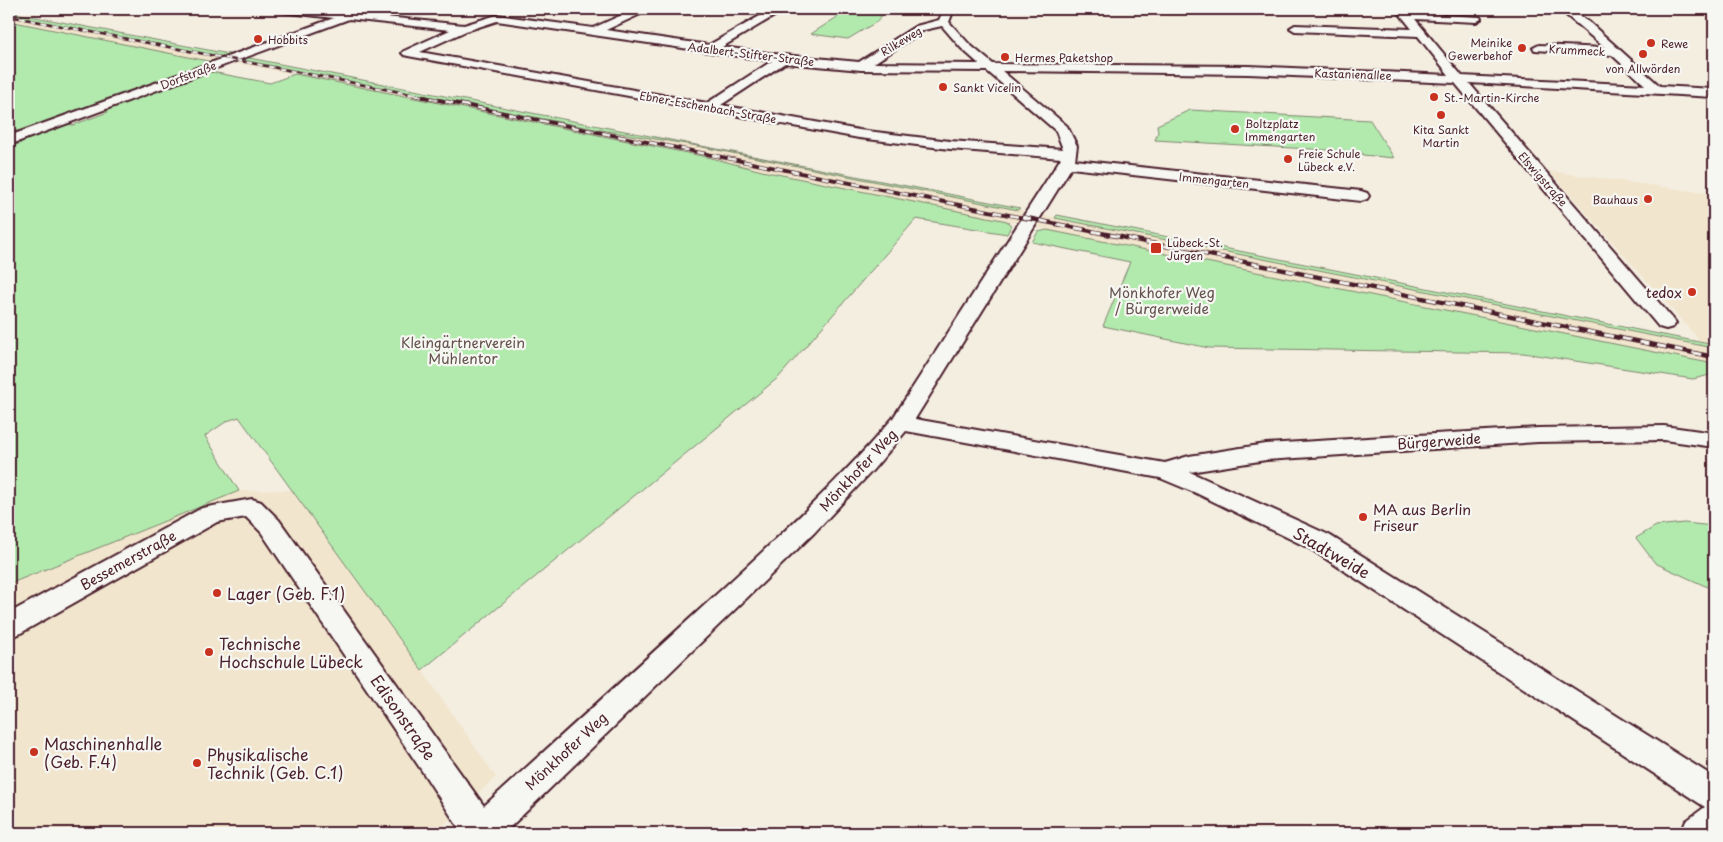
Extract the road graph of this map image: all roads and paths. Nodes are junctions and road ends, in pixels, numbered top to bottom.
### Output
1 (280, 9) edge
2 (367, 9) edge
3 (517, 9) edge
4 (643, 9) edge
5 (949, 9) edge
6 (1564, 9) edge
7 (777, 10) dead end
8 (1405, 12) edge
9 (350, 16) junction
10 (497, 18) junction
11 (1476, 19) dead end
12 (944, 22) junction
13 (464, 28) junction
14 (1295, 28) dead end
15 (594, 32) junction
16 (1422, 33) junction
17 (1539, 48) dead end
18 (710, 49) junction
19 (1616, 52) junction
20 (783, 59) junction
21 (862, 66) junction
22 (991, 68) junction
23 (1458, 79) junction
24 (1656, 89) junction
25 (1711, 95) edge
26 (710, 107) junction
27 (9, 141) edge
28 (1069, 158) junction
29 (1360, 196) dead end
30 (1666, 323) dead end
31 (901, 423) junction
32 (1714, 440) edge
33 (1165, 471) junction
34 (252, 508) joint
35 (9, 626) edge
36 (1714, 795) edge
37 (1714, 820) edge
38 (482, 832) edge
39 (1698, 833) edge

1 - 9 street
2 - 9 street, Dorfstraße
3 - 10 street
4 - 15 street
5 - 12 street
6 - 19 street, Krummeck
7 - 18 street
8 - 11 street, Elswigstraße
8 - 16 street, Elswigstraße
9 - 13 street
9 - 27 street, Dorfstraße
10 - 13 street
10 - 15 street, Adalbert-Stifter-Straße
12 - 21 street, Rilkeweg
12 - 22 street
13 - 26 street, Ebner-Eschenbach-Straße
14 - 16 street
15 - 18 street, Adalbert-Stifter-Straße
16 - 23 street, Elswigstraße
17 - 19 street, Krummeck
18 - 20 street, Adalbert-Stifter-Straße
19 - 24 street, Krummeck
20 - 21 street, Adalbert-Stifter-Straße
20 - 26 street
21 - 22 street, Adalbert-Stifter-Straße
22 - 23 street, Kastanienallee
22 - 28 street
23 - 24 street, Kastanienallee
23 - 30 street, Elswigstraße
24 - 25 street, Kastanienallee
26 - 28 street, Ebner-Eschenbach-Straße
28 - 29 street, Immengarten
28 - 31 street, Mönkhofer Weg
31 - 33 street, Stadtweide
31 - 38 street, Mönkhofer Weg
32 - 33 street, Bürgerweide
33 - 36 street, Stadtweide
34 - 35 street, Bessemerstraße
34 - 38 street, Edisonstraße
37 - 39 street

